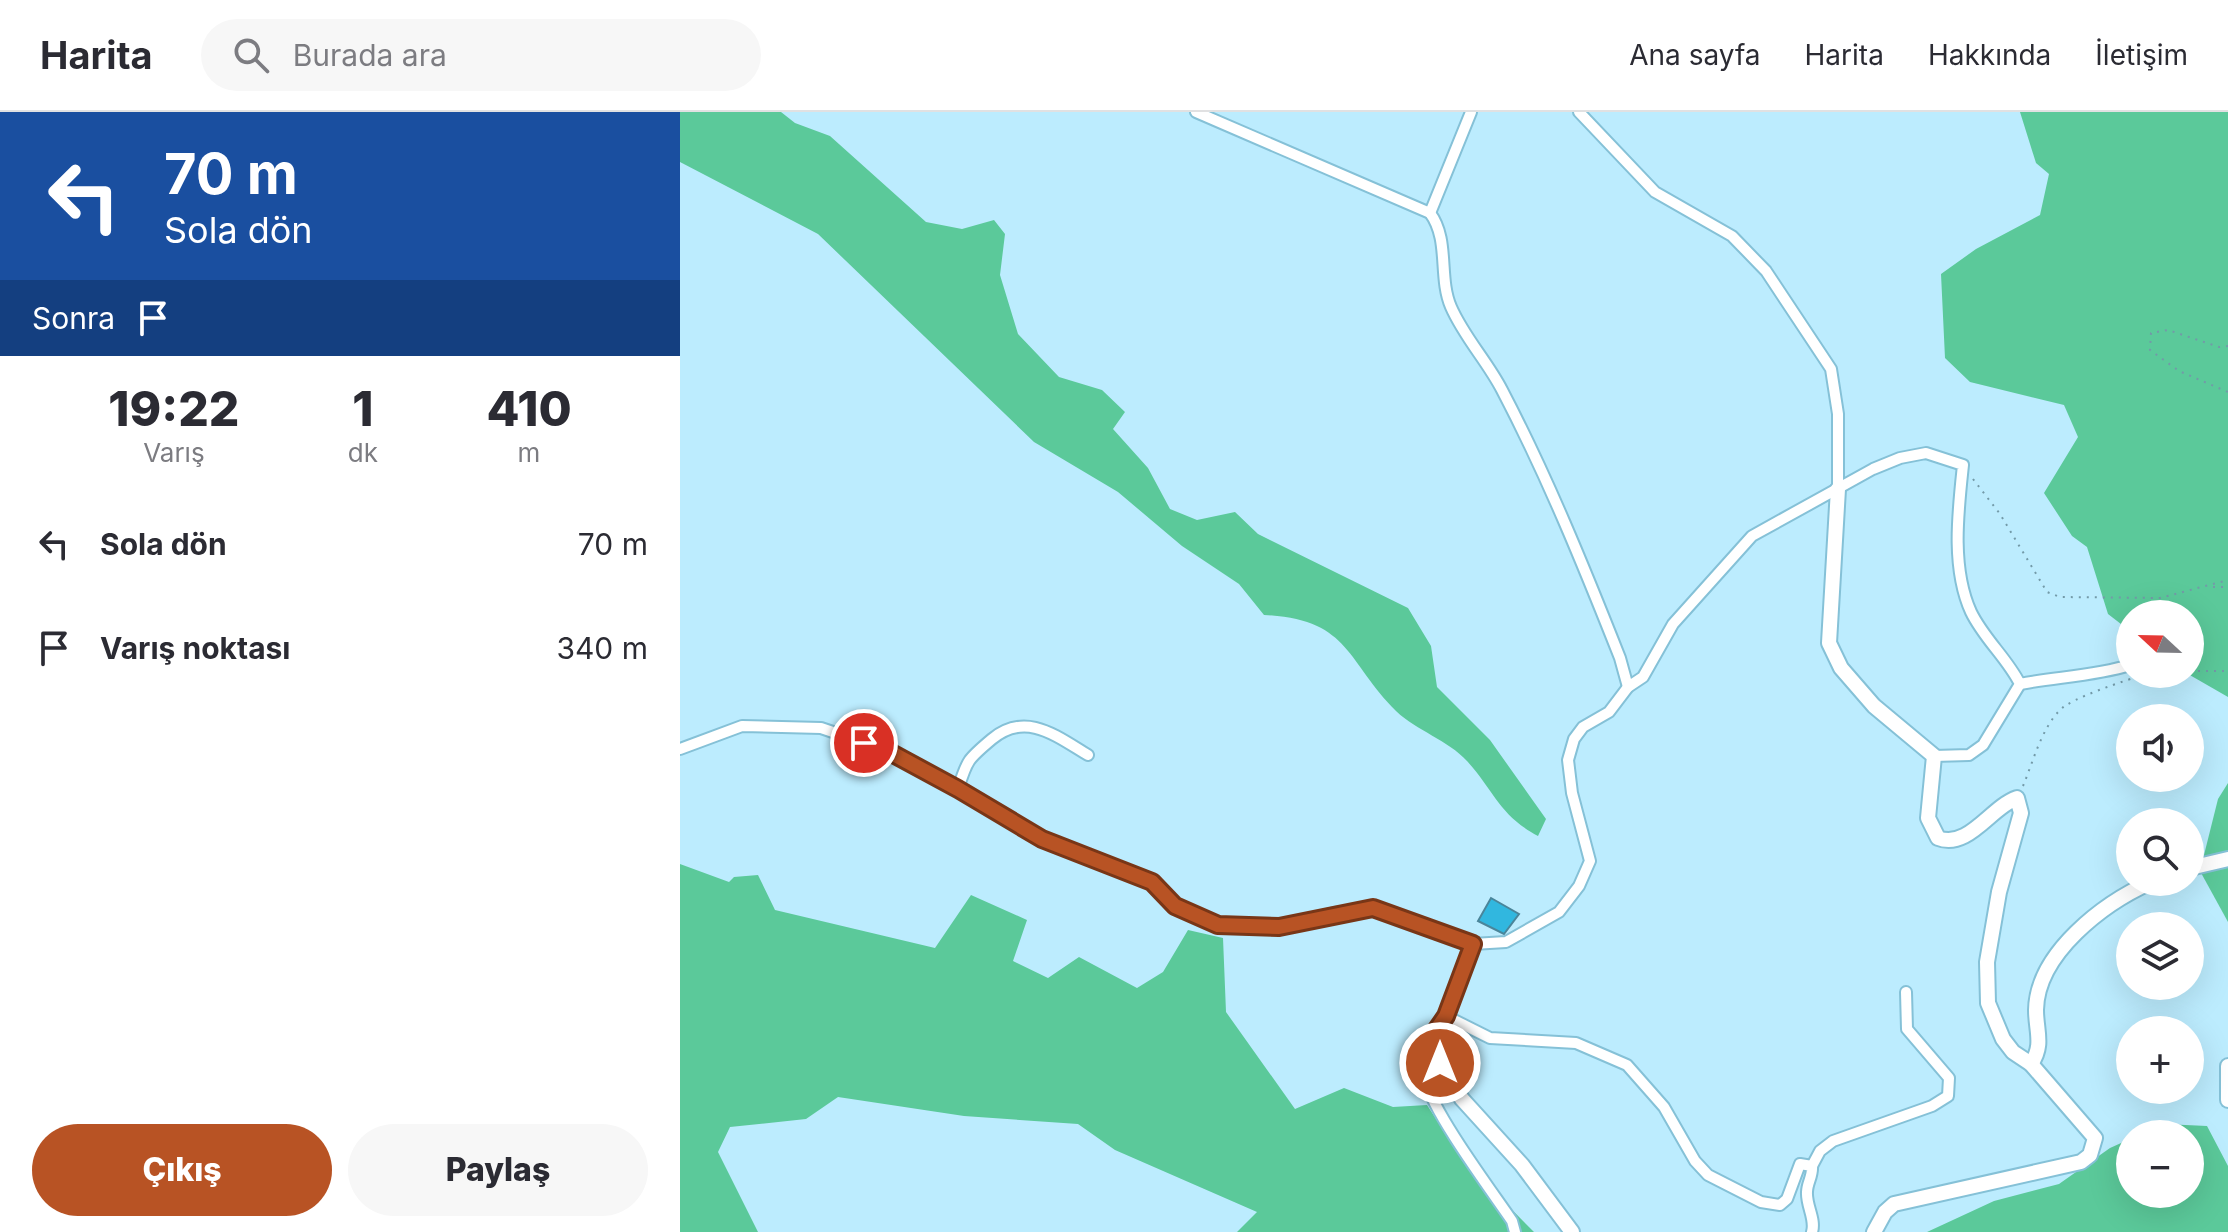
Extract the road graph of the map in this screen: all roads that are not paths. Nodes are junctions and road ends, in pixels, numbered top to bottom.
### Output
1 (1196, 112) edge
2 (1471, 112) edge
3 (1579, 112) edge
4 (1430, 213) junction
5 (1838, 489) junction
6 (2116, 669) edge
7 (2020, 684) junction
8 (1628, 687) junction
9 (680, 749) edge
10 (1088, 755) dead end
11 (1934, 756) junction
12 (958, 789) junction
13 (2228, 859) edge
14 (2204, 865) edge
15 (2123, 896) edge
16 (1473, 944) junction
17 (1906, 992) dead end
18 (1446, 1016) junction
19 (1437, 1029) junction
20 (2031, 1064) junction
21 (2228, 1066) edge
22 (2228, 1100) edge
23 (1812, 1166) junction
24 (1515, 1232) edge
25 (1572, 1232) edge
26 (1812, 1232) edge
27 (1874, 1232) edge

1 - 4 street
2 - 4 street
3 - 5 street
4 - 8 street
5 - 7 street
5 - 8 street
5 - 11 street
6 - 7 street
7 - 11 street
8 - 16 street
9 - 12 street
10 - 12 street
11 - 20 street
12 - 16 street
13 - 14 street
15 - 20 street
16 - 18 street
17 - 23 street
18 - 19 street
18 - 23 street
19 - 24 street
19 - 25 street
20 - 27 street
21 - 22 street
23 - 26 street

